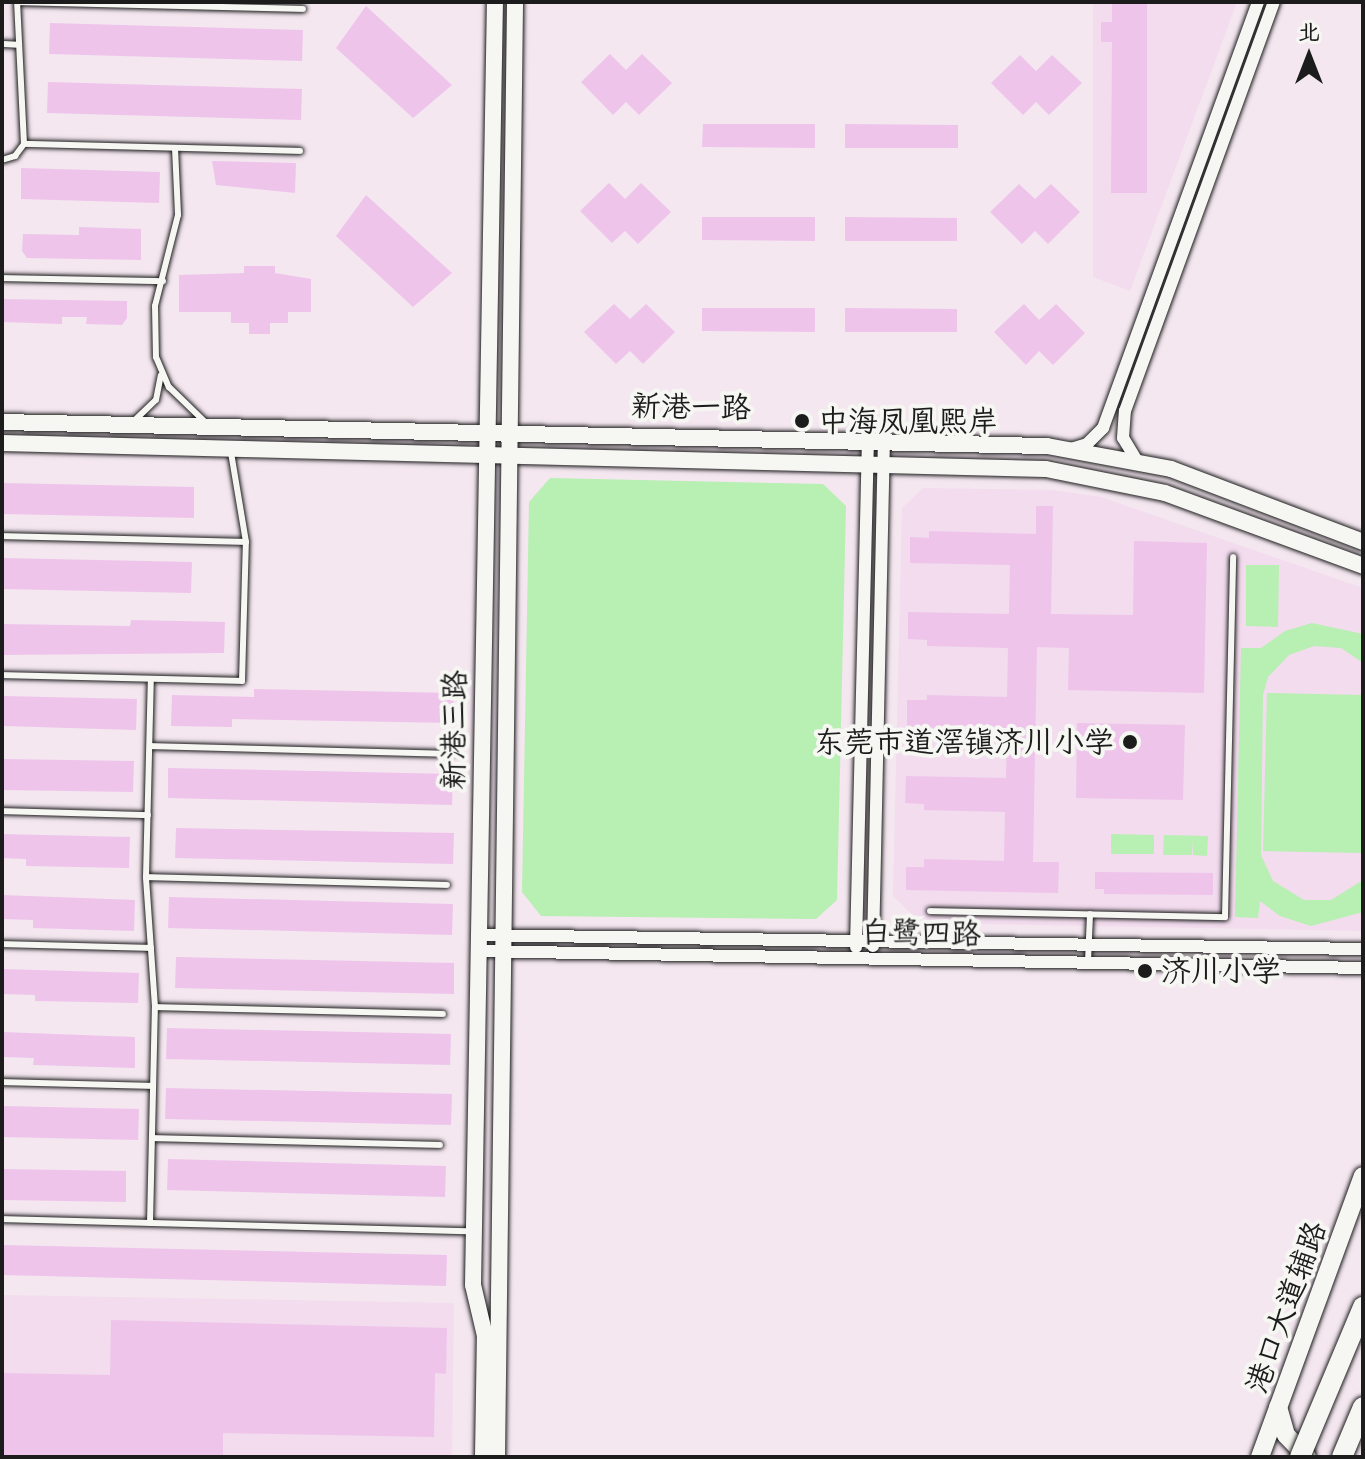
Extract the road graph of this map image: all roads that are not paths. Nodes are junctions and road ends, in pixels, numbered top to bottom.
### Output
1 (495, 2) edge
2 (515, 2) edge
3 (1258, 2) edge
4 (1274, 2) edge
5 (303, 9) dead end
6 (2, 44) edge
7 (19, 45) junction
8 (24, 144) junction
9 (175, 148) junction
10 (300, 151) dead end
11 (2, 160) edge
12 (2, 278) edge
13 (163, 281) junction
14 (161, 375) junction
15 (2, 422) edge
16 (127, 424) junction
17 (210, 426) junction
18 (488, 431) junction
19 (509, 431) junction
20 (876, 439) junction
21 (2, 443) edge
22 (231, 449) junction
23 (1071, 449) junction
24 (487, 455) junction
25 (508, 455) junction
26 (1137, 461) junction
27 (875, 463) junction
28 (2, 536) edge
29 (246, 542) junction
30 (1363, 542) edge
31 (1233, 557) dead end
32 (1363, 566) edge
33 (2, 675) edge
34 (151, 679) junction
35 (150, 746) junction
36 (451, 754) dead end
37 (2, 811) edge
38 (148, 815) junction
39 (146, 877) junction
40 (447, 885) dead end
41 (930, 911) dead end
42 (1090, 914) junction
43 (857, 942) junction
44 (873, 942) junction
45 (478, 943) junction
46 (500, 943) junction
47 (2, 944) edge
48 (1088, 945) junction
49 (151, 948) junction
50 (1363, 949) edge
51 (856, 957) junction
52 (873, 958) junction
53 (1088, 962) junction
54 (1363, 968) edge
55 (155, 1007) junction
56 (443, 1014) dead end
57 (2, 1082) edge
58 (153, 1086) junction
59 (152, 1138) junction
60 (440, 1145) dead end
61 (1363, 1176) edge
62 (2, 1219) edge
63 (150, 1223) junction
64 (474, 1231) junction
65 (1363, 1307) edge
66 (1278, 1407) junction
67 (1363, 1407) edge
68 (483, 1457) edge
69 (497, 1457) edge
70 (1260, 1457) edge
71 (1300, 1457) edge
72 (1307, 1457) edge
73 (1342, 1457) edge

1 - 18 street, 新港三路
2 - 19 street, 新港三路
3 - 23 street
4 - 26 street
5 - 7 lane
6 - 7 lane
7 - 8 lane
8 - 9 lane
8 - 11 lane
9 - 10 lane
9 - 13 lane
12 - 13 lane
13 - 14 lane
14 - 16 lane
14 - 17 lane
15 - 16 street, 新港一路
16 - 17 street, 新港一路
17 - 18 street, 新港一路
18 - 19 street, 新港一路
18 - 24 street, 新港三路
19 - 20 street, 新港一路
19 - 25 street, 新港三路
20 - 23 street, 新港一路
20 - 27 street
21 - 22 street, 新港一路
22 - 24 street, 新港一路
22 - 29 lane
23 - 26 street, 新港一路
24 - 25 street, 新港一路
24 - 45 street, 新港三路
25 - 27 street, 新港一路
25 - 46 street, 新港三路
26 - 30 street, 新港一路
27 - 32 street, 新港一路
27 - 43 street
27 - 44 street
28 - 29 lane
29 - 34 lane
31 - 42 lane
33 - 34 lane
34 - 35 lane
35 - 36 lane
35 - 38 lane
37 - 38 lane
38 - 39 lane
39 - 40 lane
39 - 49 lane
41 - 42 lane
42 - 48 lane
43 - 44 street, 白鹭四路
43 - 46 street, 白鹭四路
43 - 51 street
44 - 48 street, 白鹭四路
44 - 52 street
45 - 46 street, 白鹭四路
45 - 64 street, 新港三路
46 - 51 street, 白鹭四路
46 - 69 street, 新港三路
47 - 49 lane
48 - 50 street, 白鹭四路
48 - 53 lane
49 - 55 lane
51 - 52 street, 白鹭四路
52 - 53 street, 白鹭四路
53 - 54 street, 白鹭四路
55 - 56 lane
55 - 58 lane
57 - 58 lane
58 - 59 lane
59 - 60 lane
59 - 63 lane
61 - 66 main road, 港口大道辅路
62 - 63 lane
63 - 64 lane
64 - 68 street, 新港三路
65 - 71 main road, bridge
66 - 70 main road, 港口大道辅路
66 - 72 main road
67 - 73 main road

